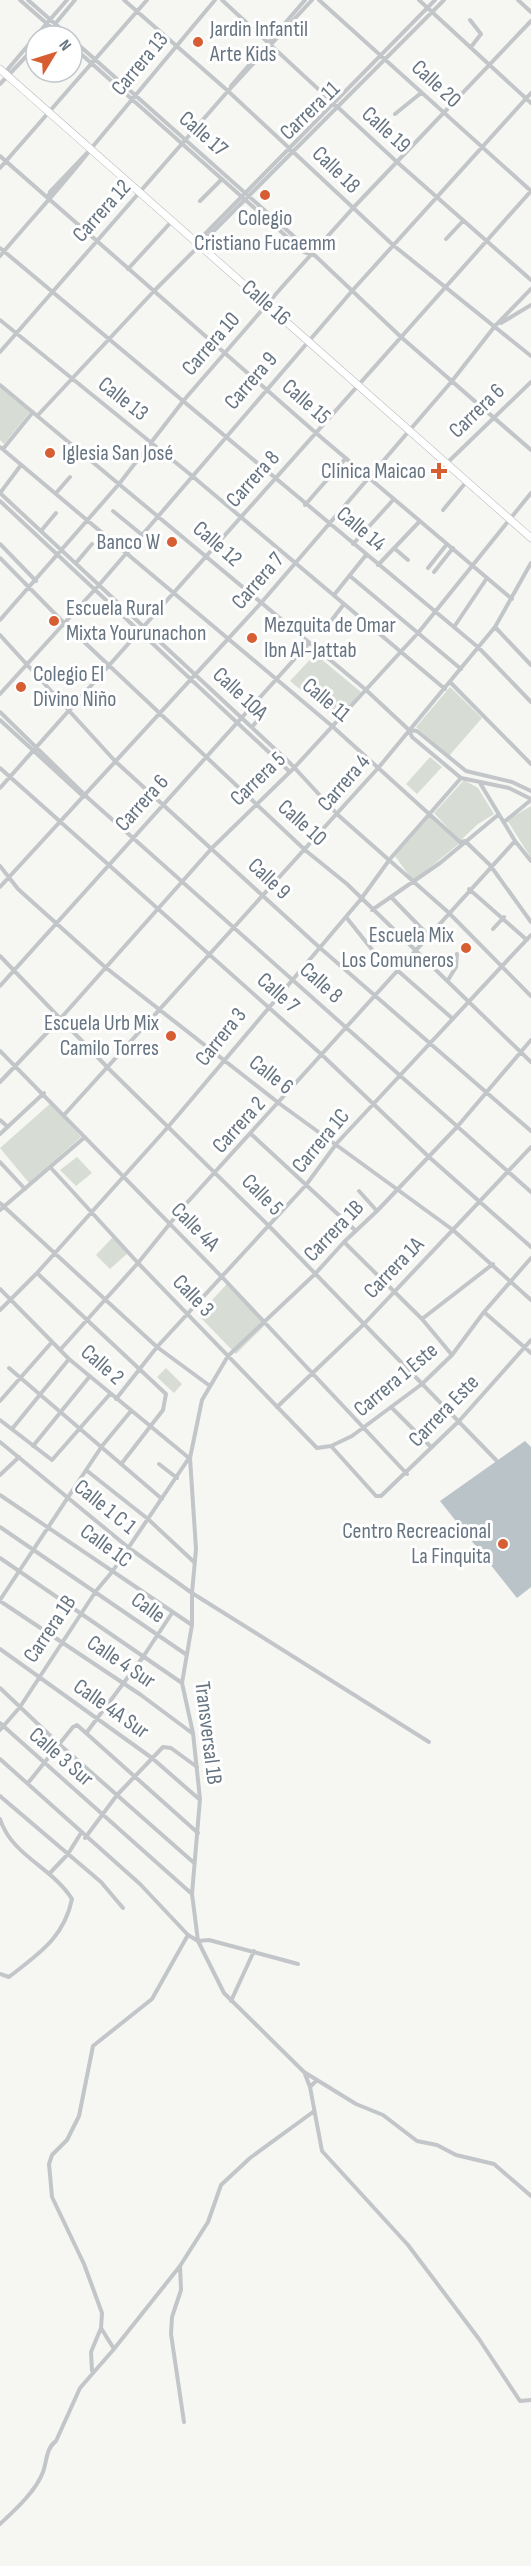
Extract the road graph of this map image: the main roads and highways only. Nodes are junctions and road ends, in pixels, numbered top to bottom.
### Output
1 (0, 69) edge
2 (531, 538) edge

1 - 2 highway, Calle 16

